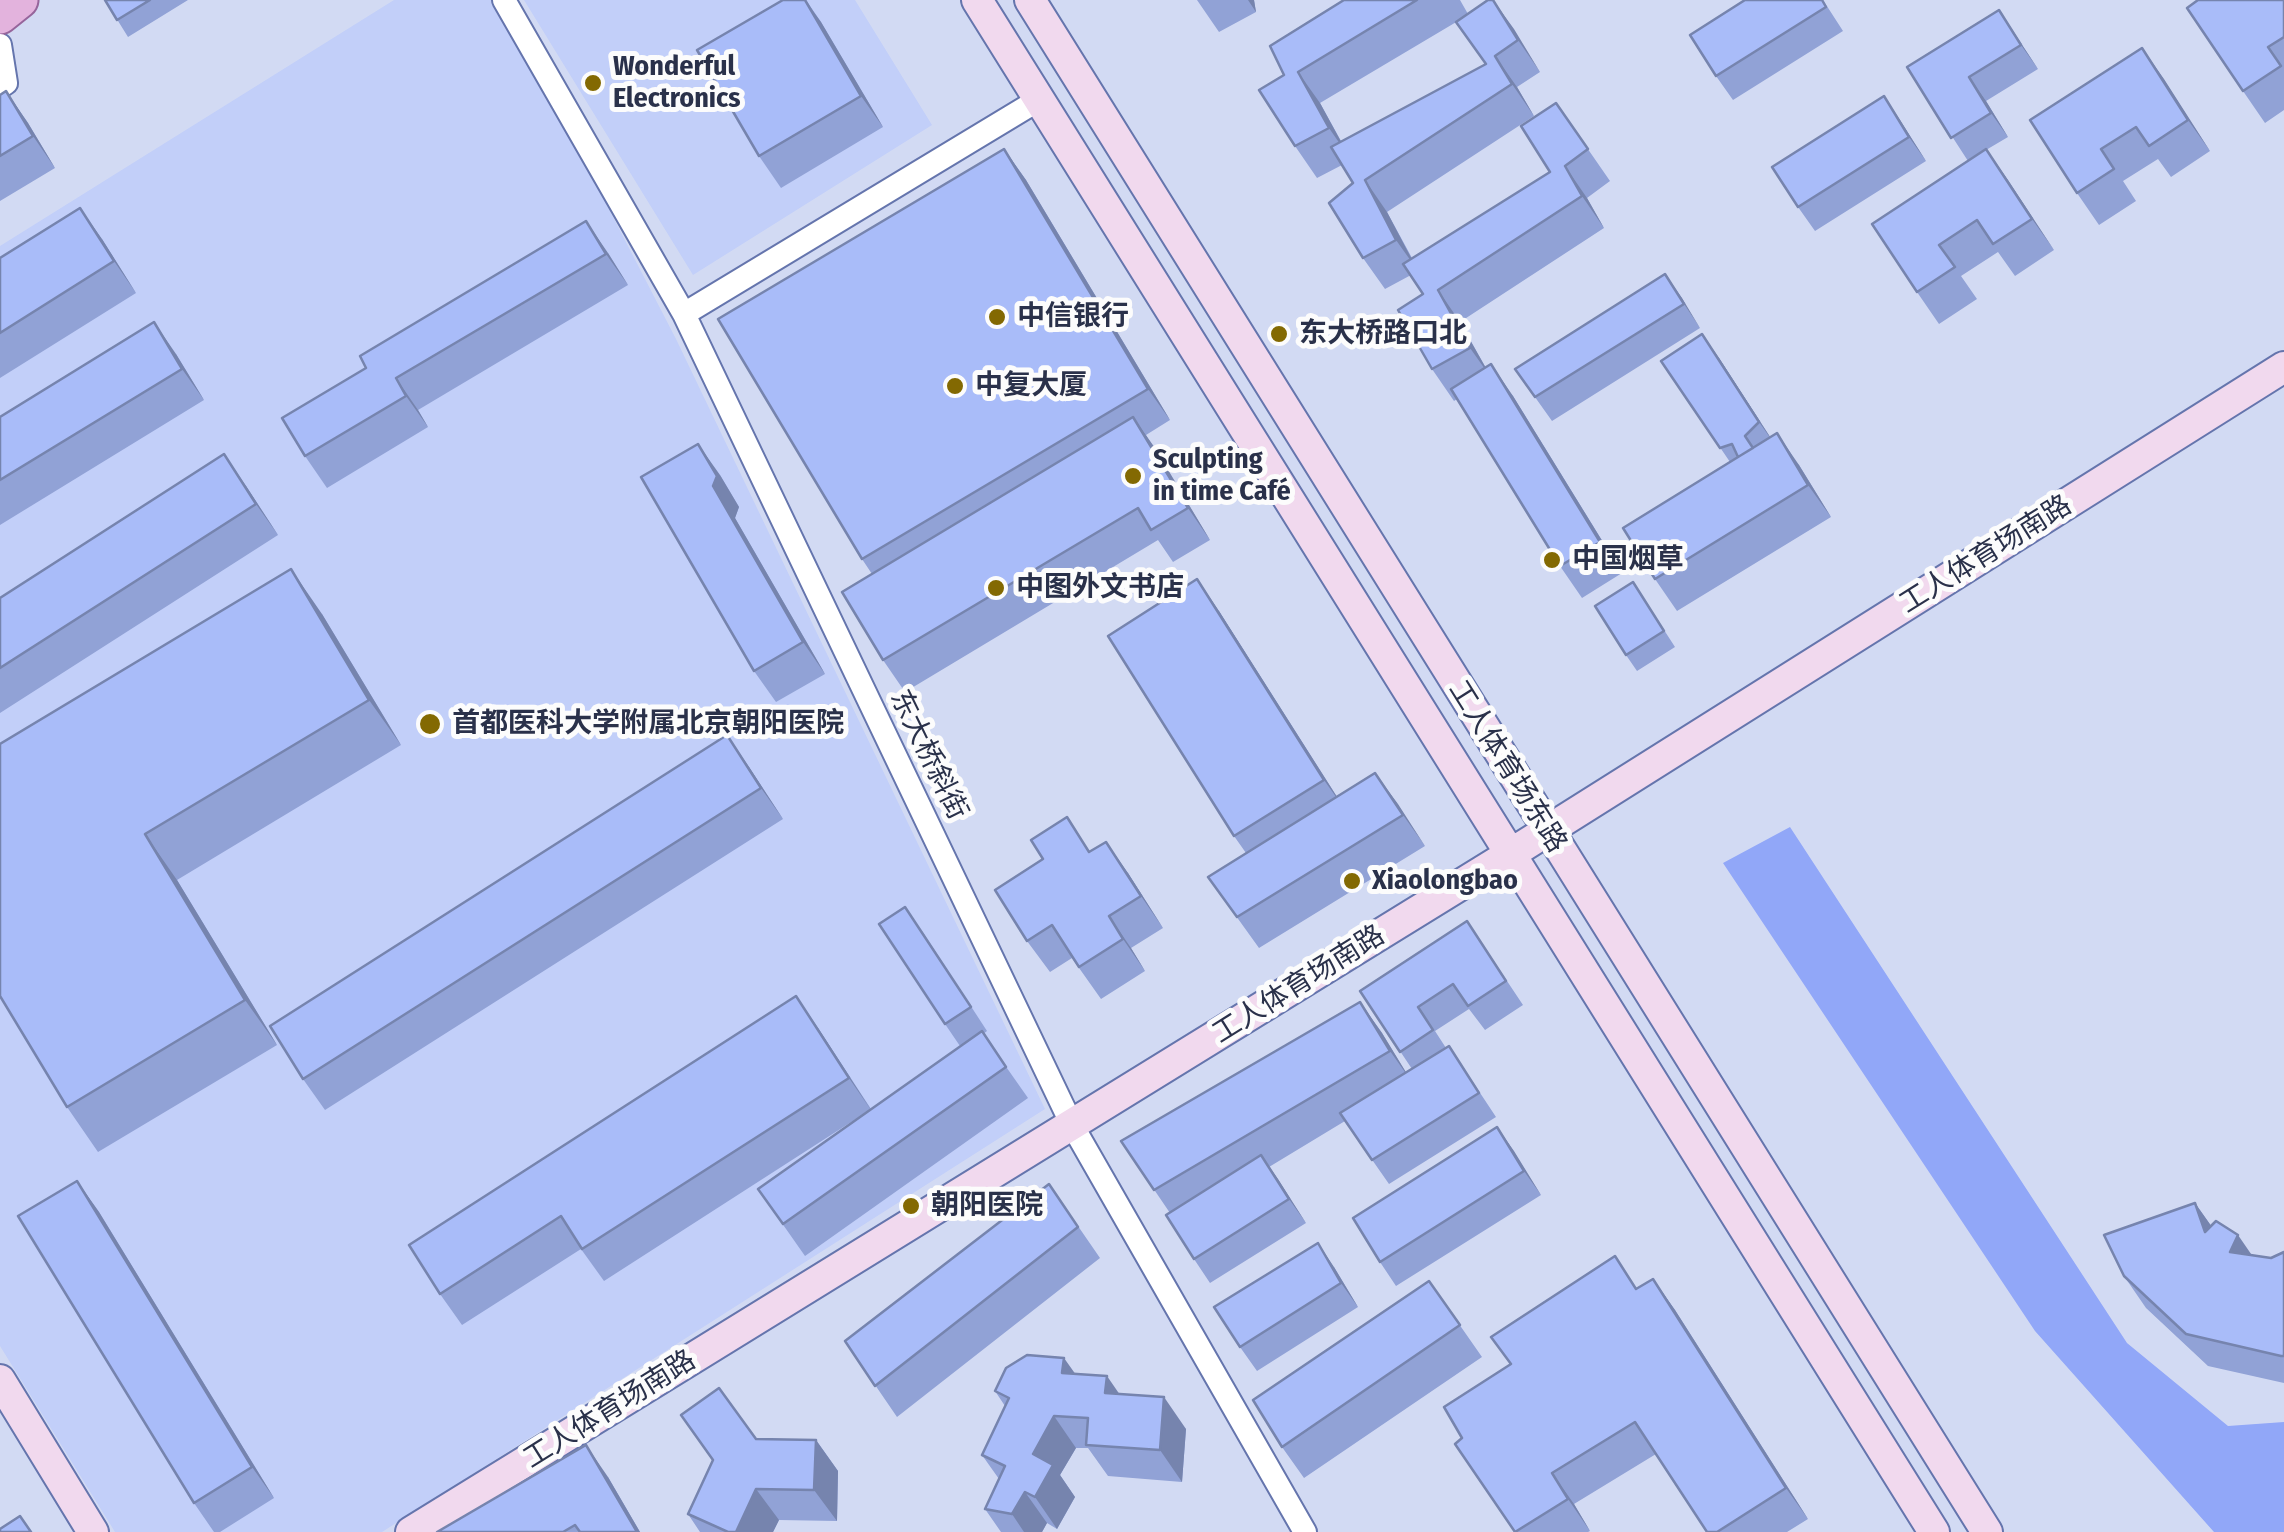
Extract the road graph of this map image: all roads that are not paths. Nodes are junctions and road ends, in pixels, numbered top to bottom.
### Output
1 (20, 0) edge
2 (504, 0) edge
3 (978, 0) edge
4 (1030, 0) edge
5 (0, 16) edge
6 (0, 45) edge
7 (0, 87) edge
8 (1040, 99) junction
9 (684, 314) junction
10 (2284, 367) edge
11 (1548, 831) junction
12 (1512, 853) junction
13 (1072, 1125) junction
14 (0, 1380) edge
15 (93, 1532) edge
16 (412, 1532) edge
17 (1305, 1532) edge
18 (1934, 1532) edge
19 (1987, 1532) edge

1 - 5 main road
2 - 9 street, 东大桥斜街
3 - 8 main road, 工人体育场东路
4 - 11 main road, 工人体育场东路
6 - 7 street
8 - 9 street
8 - 12 main road, 工人体育场东路
9 - 13 street, 东大桥斜街
10 - 11 main road, 工人体育场南路
11 - 12 main road, 工人体育场南路
11 - 19 main road, 工人体育场东路
12 - 13 main road, 工人体育场南路
12 - 18 main road, 工人体育场东路
13 - 16 main road, 工人体育场南路
13 - 17 street, 东大桥斜街
14 - 15 main road

